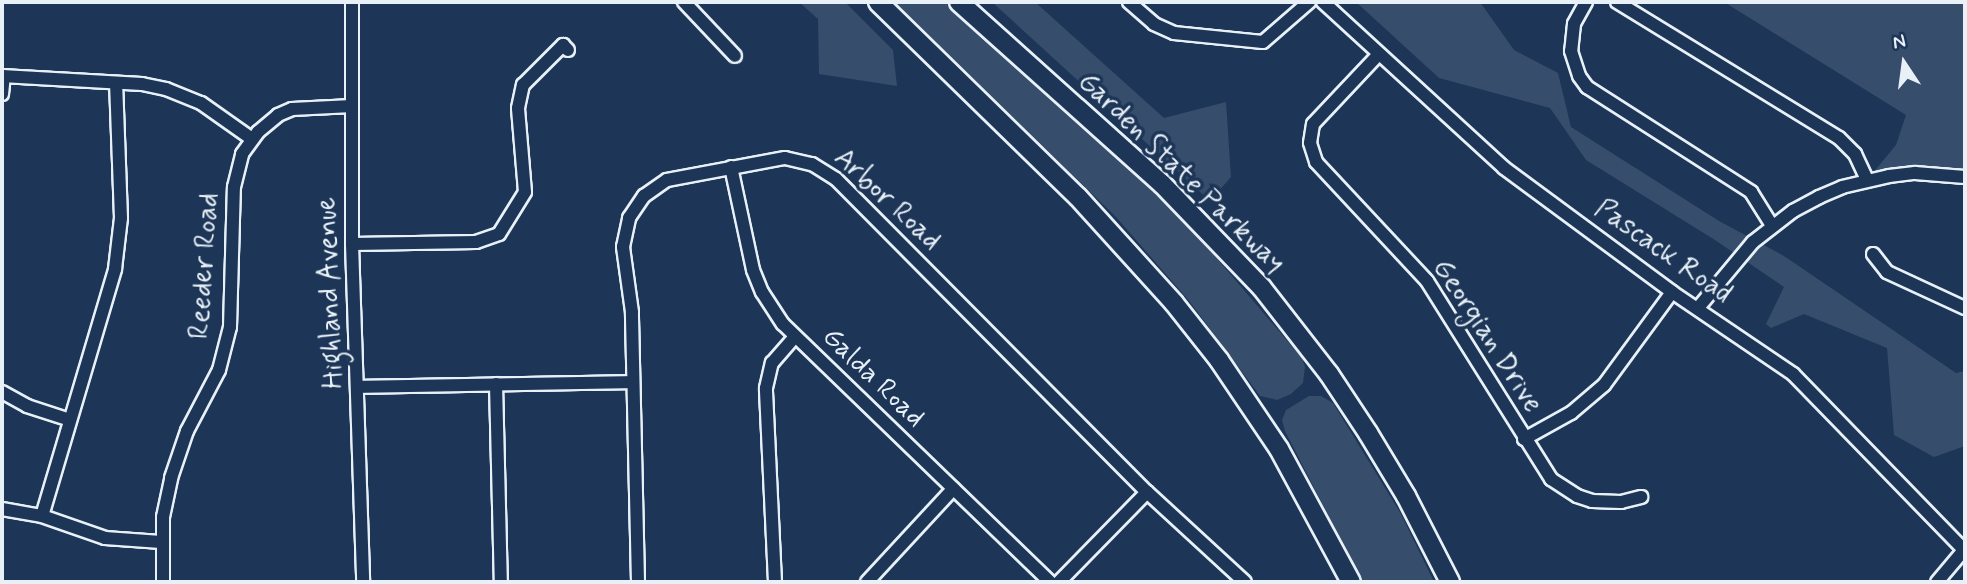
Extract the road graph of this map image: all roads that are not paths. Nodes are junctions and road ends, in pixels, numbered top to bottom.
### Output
1 (352, 2) edge
2 (684, 2) edge
3 (878, 2) edge
4 (959, 2) edge
5 (1129, 2) edge
6 (1309, 2) edge
7 (1323, 2) edge
8 (1586, 2) edge
9 (1617, 2) edge
10 (568, 50) dead end
11 (1379, 54) junction
12 (735, 57) dead end
13 (3, 76) edge
14 (116, 83) junction
15 (2, 94) edge
16 (352, 106) junction
17 (252, 139) junction
18 (731, 167) junction
19 (1965, 177) edge
20 (1867, 180) junction
21 (1772, 226) junction
22 (352, 244) junction
23 (1873, 254) dead end
24 (1672, 292) junction
25 (1698, 308) junction
26 (1965, 308) edge
27 (795, 337) junction
28 (632, 382) junction
29 (496, 384) junction
30 (358, 387) junction
31 (2, 392) edge
32 (71, 420) junction
33 (1524, 439) junction
34 (1388, 465) junction
35 (953, 489) junction
36 (1147, 492) junction
37 (1641, 497) dead end
38 (2, 509) edge
39 (42, 516) junction
40 (161, 542) junction
41 (1965, 551) edge
42 (1349, 580) edge
43 (163, 582) edge
44 (363, 582) edge
45 (501, 582) edge
46 (638, 582) edge
47 (775, 582) edge
48 (867, 582) edge
49 (1050, 582) edge
50 (1059, 582) edge
51 (1245, 582) edge
52 (1450, 582) edge
53 (1463, 582) edge
54 (1937, 582) edge

1 - 16 street, Highland Avenue
2 - 12 street
3 - 42 highway
4 - 34 highway, Garden State Parkway
5 - 6 street
7 - 11 street, Pascack Road
8 - 21 street
9 - 20 street
10 - 22 street
11 - 24 street, Pascack Road
11 - 33 street, Georgian Drive
13 - 14 street
13 - 15 street
14 - 17 street
14 - 32 street
16 - 17 street, Reeder Road
16 - 22 street, Highland Avenue
17 - 40 street, Reeder Road
18 - 27 street, Galda Road
18 - 28 street, Arbor Road
18 - 36 street, Arbor Road
19 - 20 street
20 - 21 street
21 - 25 street
22 - 30 street, Highland Avenue
23 - 26 street
24 - 25 street, Pascack Road
24 - 33 street
25 - 41 street, Pascack Road
27 - 35 street, Galda Road
27 - 47 street
28 - 29 street
28 - 46 street, Arbor Road
29 - 30 street
29 - 45 street
30 - 44 street, Highland Avenue
31 - 32 street
32 - 39 street
33 - 37 street, Georgian Drive
34 - 52 highway, Garden State Parkway
34 - 53 highway
35 - 48 street
35 - 49 street, Galda Road
36 - 50 street
36 - 51 street, Arbor Road
38 - 39 street
39 - 40 street
40 - 43 street, Reeder Road
41 - 54 street

